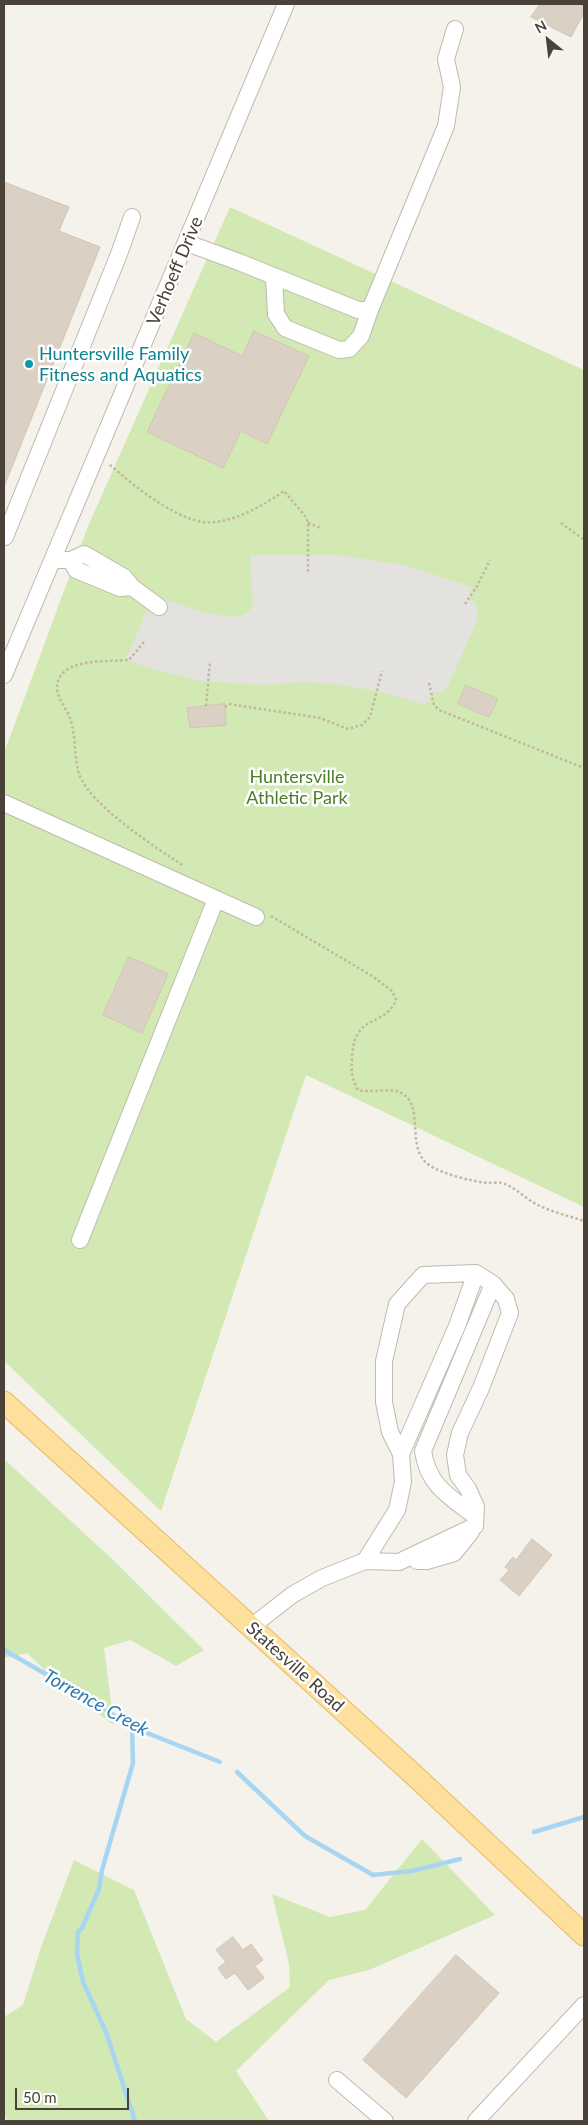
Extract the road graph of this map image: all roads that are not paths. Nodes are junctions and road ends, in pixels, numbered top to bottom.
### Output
1 (286, 4) edge
2 (455, 29) dead end
3 (132, 217) dead end
4 (187, 243) junction
5 (274, 276) junction
6 (370, 310) junction
7 (5, 537) edge
8 (52, 560) junction
9 (158, 607) dead end
10 (4, 675) edge
11 (4, 803) edge
12 (216, 899) junction
13 (260, 915) road end
14 (80, 1240) dead end
15 (476, 1273) junction
16 (493, 1284) junction
17 (4, 1402) edge
18 (401, 1454) junction
19 (475, 1521) junction
20 (365, 1561) junction
21 (251, 1627) junction
22 (584, 1935) edge
23 (584, 2005) edge
24 (337, 2080) dead end
25 (385, 2121) edge
26 (476, 2121) edge

1 - 4 street, Verhoeff Drive
2 - 6 street
3 - 7 street
4 - 5 street
4 - 8 street, Verhoeff Drive
5 - 6 street
5 - 6 street
8 - 9 street
8 - 10 street, Verhoeff Drive
11 - 12 street
12 - 13 street
12 - 14 street
15 - 16 street
15 - 18 street
15 - 18 street
16 - 19 street
16 - 19 street
17 - 21 main road, Statesville Road
18 - 20 street
19 - 20 street
20 - 21 street
21 - 22 main road, Statesville Road
23 - 26 street
24 - 25 street

